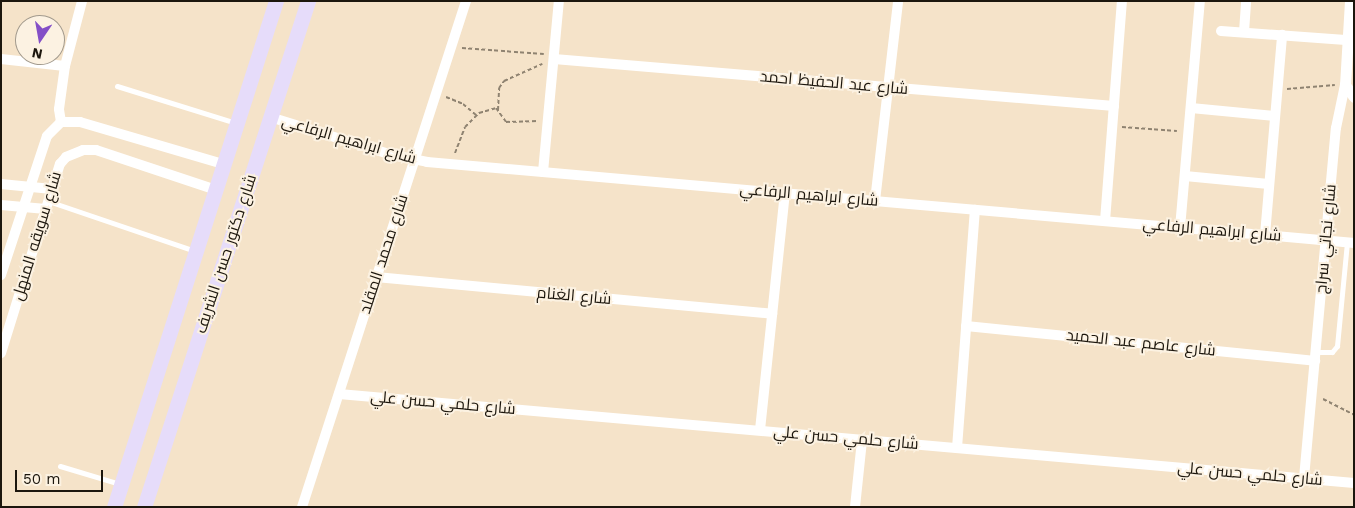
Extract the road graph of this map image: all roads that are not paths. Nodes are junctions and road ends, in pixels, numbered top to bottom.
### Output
1 (82, 1) edge
2 (276, 1) edge
3 (308, 1) edge
4 (466, 1) edge
5 (559, 1) edge
6 (898, 1) edge
7 (1122, 1) edge
8 (1200, 1) edge
9 (1246, 1) edge
10 (1350, 1) edge
11 (1221, 31) dead end
12 (1244, 32) junction
13 (1282, 35) junction
14 (1346, 40) junction
15 (554, 57) junction
16 (1, 59) edge
17 (65, 66) junction
18 (1346, 85) junction
19 (117, 86) dead end
20 (889, 87) junction
21 (1354, 98) edge
22 (1114, 106) junction
23 (1191, 108) junction
24 (1275, 116) junction
25 (270, 117) junction
26 (61, 122) junction
27 (237, 123) junction
28 (414, 160) junction
29 (223, 164) junction
30 (543, 172) junction
31 (1185, 176) junction
32 (1, 184) edge
33 (1269, 184) junction
34 (31, 187) junction
35 (52, 189) junction
36 (216, 190) junction
37 (785, 193) junction
38 (875, 201) junction
39 (1, 205) edge
40 (47, 205) junction
41 (24, 207) junction
42 (975, 210) junction
43 (1105, 221) junction
44 (1180, 228) junction
45 (1265, 235) junction
46 (1327, 240) junction
47 (1350, 242) edge
48 (196, 252) junction
49 (1, 275) edge
50 (376, 277) junction
51 (772, 314) junction
52 (966, 326) junction
53 (4, 334) edge
54 (1, 353) edge
55 (1316, 356) junction
56 (339, 394) junction
57 (760, 430) junction
58 (862, 440) junction
59 (957, 448) junction
60 (60, 466) dead end
61 (1304, 478) junction
62 (1354, 483) edge
63 (121, 485) junction
64 (114, 507) edge
65 (144, 507) edge
66 (302, 507) edge
67 (855, 507) edge

1 - 17 street
2 - 27 main road, شارع دكتور حسن الشريف
3 - 25 main road, شارع دكتور حسن الشريف
4 - 28 street, شارع محمد المقلد
5 - 15 street
6 - 20 street
7 - 22 street
8 - 23 street
9 - 12 street
10 - 14 street, شارع نجاتي سراج
11 - 12 street
12 - 13 street
13 - 14 street
13 - 24 street
14 - 18 street, شارع نجاتي سراج
15 - 20 street, شارع عبد الحفيظ احمد
15 - 30 street
16 - 17 street
17 - 26 street
18 - 21 street
18 - 46 street, شارع نجاتي سراج
19 - 27 lane
20 - 22 street, شارع عبد الحفيظ احمد
20 - 38 street
22 - 43 street
23 - 24 street
23 - 31 street
24 - 33 street
25 - 28 street, شارع ابراهيم الرفاعي
25 - 65 main road, شارع دكتور حسن الشريف
26 - 29 street
26 - 34 street, شارع سويقه المنهل
27 - 29 main road, شارع دكتور حسن الشريف
28 - 30 street, شارع ابراهيم الرفاعي
28 - 50 street, شارع محمد المقلد
29 - 36 main road, شارع دكتور حسن الشريف
30 - 37 street, شارع ابراهيم الرفاعي
31 - 33 street
31 - 44 street
32 - 34 street
33 - 45 street
34 - 35 street
34 - 41 street, شارع سويقه المنهل
35 - 36 street, شارع سويقه المنهل
35 - 40 street, شارع سويقه المنهل
36 - 48 main road, شارع دكتور حسن الشريف
37 - 38 street, شارع ابراهيم الرفاعي
37 - 51 street
38 - 42 street, شارع ابراهيم الرفاعي
39 - 41 street
40 - 41 street
40 - 48 lane
40 - 53 street, شارع سويقه المنهل
41 - 49 street, شارع سويقه المنهل
42 - 43 street, شارع ابراهيم الرفاعي
42 - 52 street
43 - 44 street, شارع ابراهيم الرفاعي
44 - 45 street, شارع ابراهيم الرفاعي
45 - 46 street, شارع ابراهيم الرفاعي
46 - 47 street, شارع ابراهيم الرفاعي
46 - 55 street, شارع نجاتي سراج
47 - 55 lane
48 - 63 main road, شارع دكتور حسن الشريف
50 - 51 street, شارع الغنام
50 - 56 street, شارع محمد المقلد
51 - 57 street
52 - 55 street, شارع عاصم عبد الحميد
52 - 59 street
53 - 54 street, شارع سويقه المنهل
55 - 61 street, شارع نجاتي سراج
56 - 57 street, شارع حلمي حسن علي
56 - 66 street, شارع محمد المقلد
57 - 58 street, شارع حلمي حسن علي
58 - 59 street, شارع حلمي حسن علي
58 - 67 street
59 - 61 street, شارع حلمي حسن علي
60 - 63 lane
61 - 62 street, شارع حلمي حسن علي
63 - 64 main road, شارع دكتور حسن الشريف

